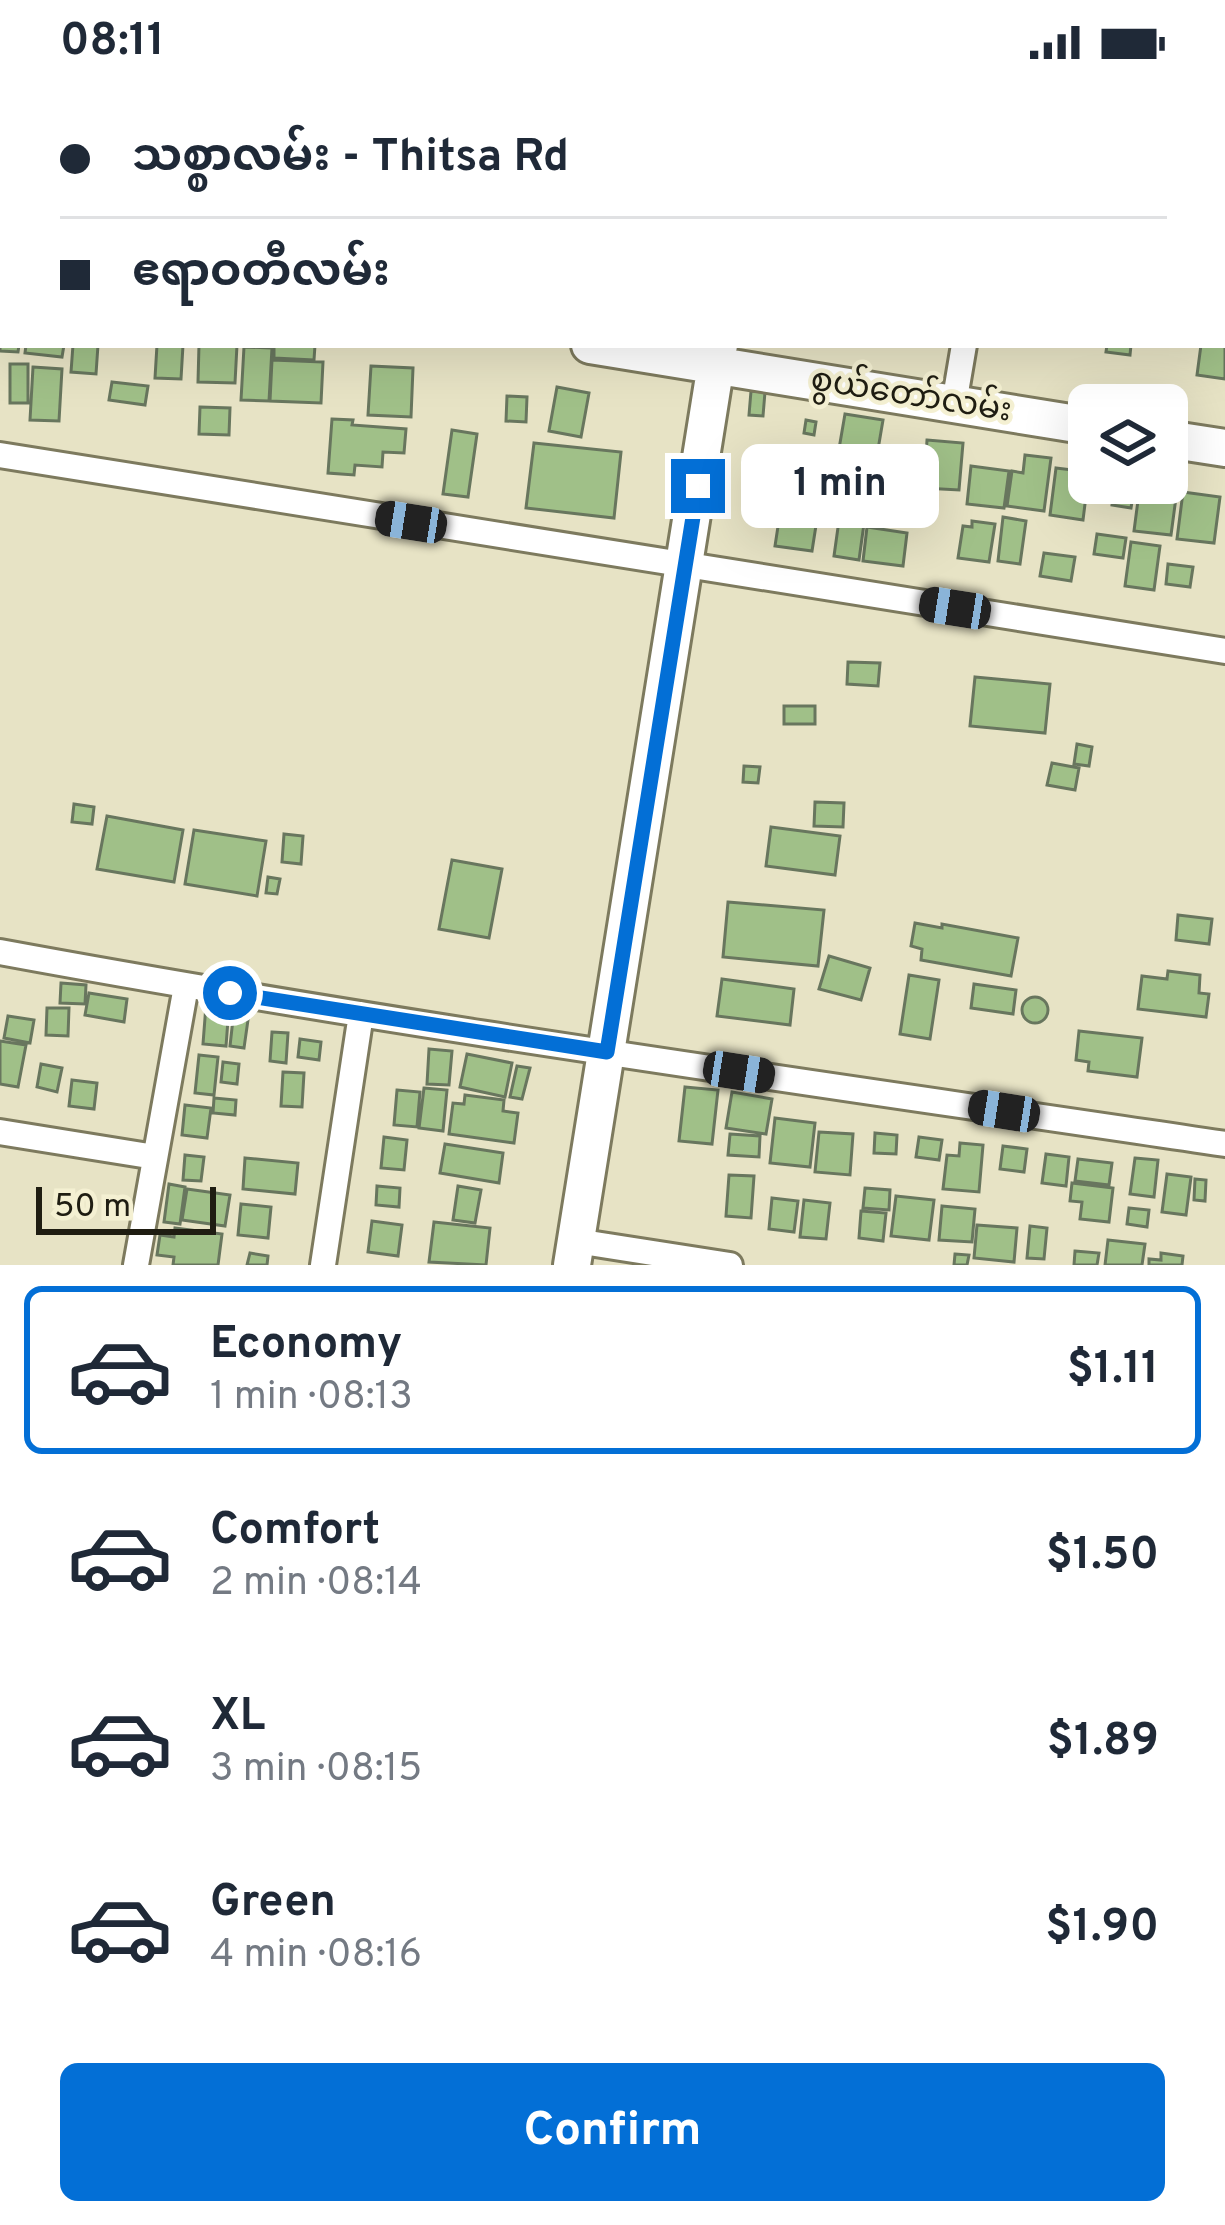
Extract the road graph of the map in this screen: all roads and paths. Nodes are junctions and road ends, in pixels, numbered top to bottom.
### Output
1 (628, 348) edge
2 (963, 348) edge
3 (718, 355) edge
4 (954, 404) junction
5 (1068, 423) edge
6 (1188, 442) edge
7 (1225, 448) edge
8 (0, 455) edge
9 (685, 566) junction
10 (1225, 651) edge
11 (0, 952) edge
12 (186, 986) junction
13 (361, 1014) junction
14 (607, 1052) junction
15 (0, 1132) edge
16 (1225, 1144) edge
17 (155, 1157) junction
18 (574, 1253) edge
19 (136, 1265) edge
20 (323, 1265) edge
21 (730, 1265) edge

1 - 3 street, စွယ်တော်လမ်း
2 - 4 street
3 - 4 street, စွယ်တော်လမ်း
3 - 9 street
4 - 5 street, စွယ်တော်လမ်း
6 - 7 street
8 - 9 street
9 - 10 street
9 - 14 street
11 - 12 street
12 - 13 street
12 - 17 street
13 - 14 street
13 - 20 street
14 - 16 street
14 - 18 street
15 - 17 street
17 - 19 street
18 - 21 street

